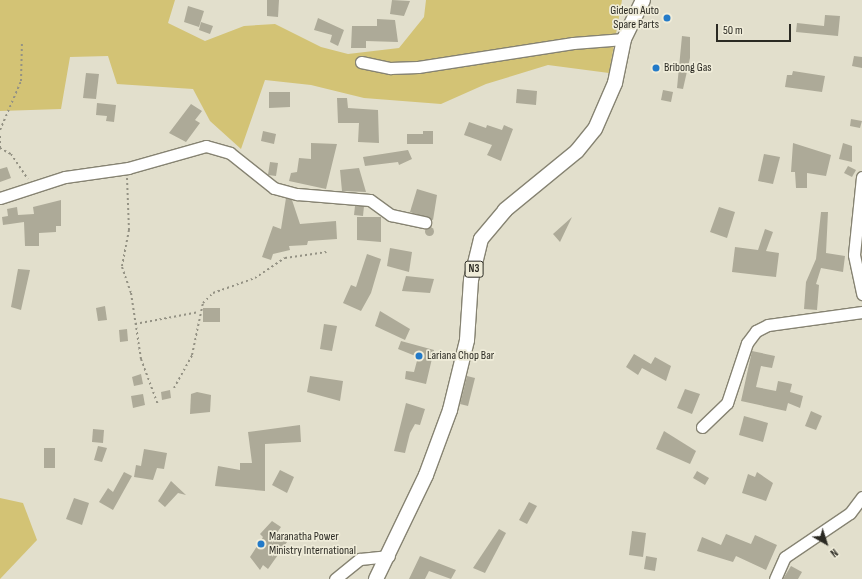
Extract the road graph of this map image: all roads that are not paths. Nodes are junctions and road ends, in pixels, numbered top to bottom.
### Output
1 (643, 0) edge
2 (624, 39) junction
3 (361, 62) dead end
4 (862, 177) edge
5 (0, 198) edge
6 (425, 222) dead end
7 (862, 294) edge
8 (862, 312) edge
9 (702, 427) dead end
10 (862, 497) edge
11 (388, 556) junction
12 (335, 579) edge
13 (376, 579) edge
14 (775, 579) edge

1 - 2 main road, N3
2 - 3 street
2 - 11 main road, N3
4 - 7 street
5 - 6 street
8 - 9 street
10 - 14 street
11 - 12 street
11 - 13 main road, N3

